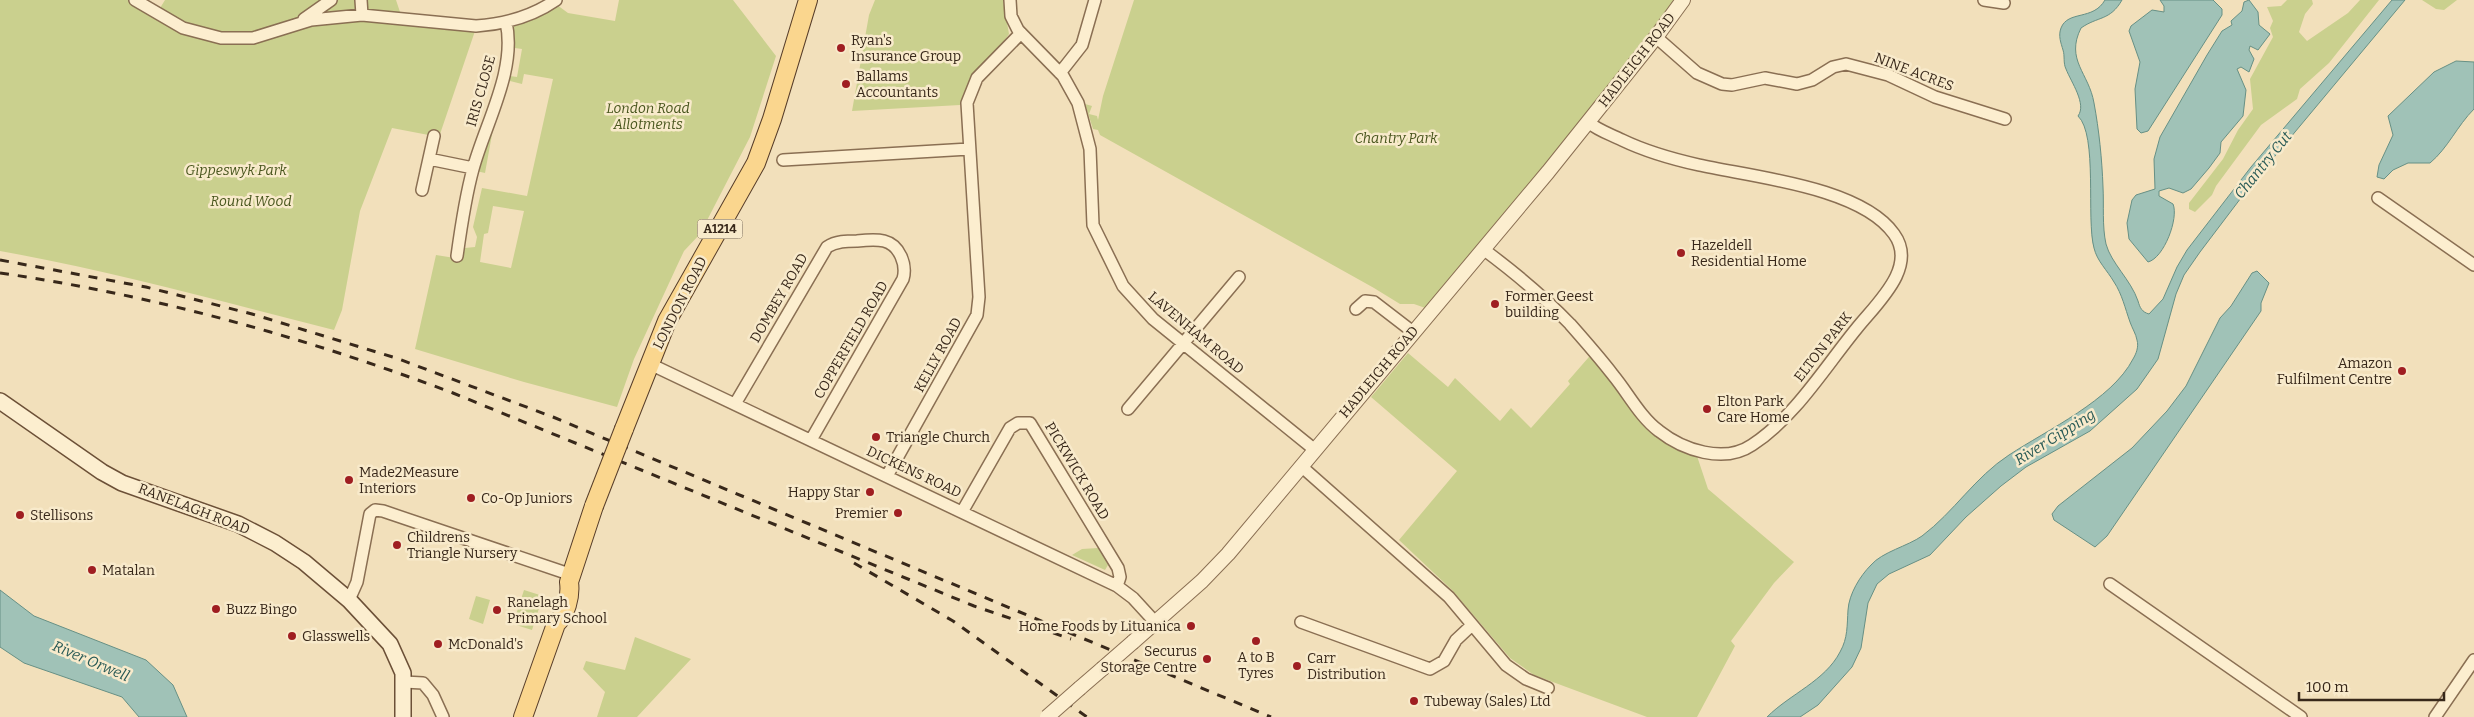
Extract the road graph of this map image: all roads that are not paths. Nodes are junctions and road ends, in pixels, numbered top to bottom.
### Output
1 (135, 0) edge
2 (331, 0) edge
3 (361, 0) edge
4 (556, 0) edge
5 (808, 0) edge
6 (1010, 0) edge
7 (1094, 0) edge
8 (1683, 0) edge
9 (1984, 0) edge
10 (2004, 2) dead end
11 (362, 15) junction
12 (506, 22) junction
13 (291, 26) junction
14 (1021, 33) junction
15 (1656, 37) junction
16 (1060, 73) junction
17 (2006, 119) dead end
18 (1588, 122) junction
19 (434, 136) dead end
20 (969, 149) junction
21 (429, 159) junction
22 (783, 160) dead end
23 (473, 168) junction
24 (422, 190) dead end
25 (2378, 198) dead end
26 (872, 240) joint
27 (1483, 249) junction
28 (457, 256) dead end
29 (2474, 265) edge
30 (1239, 277) dead end
31 (1356, 308) dead end
32 (1413, 332) junction
33 (1183, 343) junction
34 (650, 364) junction
35 (0, 401) edge
36 (735, 404) junction
37 (1128, 409) dead end
38 (812, 440) junction
39 (1315, 450) junction
40 (1302, 466) junction
41 (887, 476) junction
42 (962, 512) junction
43 (571, 578) junction
44 (2110, 584) dead end
45 (1117, 586) junction
46 (348, 600) junction
47 (1155, 622) junction
48 (1301, 622) dead end
49 (1472, 625) junction
50 (2474, 660) edge
51 (404, 682) junction
52 (1548, 688) dead end
53 (403, 717) edge
54 (443, 717) edge
55 (523, 717) edge
56 (1047, 717) edge
57 (2301, 717) edge
58 (2434, 717) edge

1 - 13 street
2 - 13 street
3 - 11 street
4 - 12 street
5 - 34 main road, LONDON ROAD / A1214
6 - 14 street, LAVENHAM ROAD
7 - 16 street
8 - 15 street, HADLEIGH ROAD
9 - 10 street
11 - 12 street
11 - 13 street
12 - 23 street, IRIS CLOSE
14 - 16 street, LAVENHAM ROAD
14 - 20 street, KELLY ROAD
15 - 17 street, NINE ACRES
15 - 18 street, HADLEIGH ROAD
16 - 33 street, LAVENHAM ROAD
18 - 27 street, HADLEIGH ROAD
18 - 27 street, ELTON PARK
19 - 21 street
20 - 22 street
20 - 41 street, KELLY ROAD
21 - 23 street
21 - 24 street
23 - 28 street, IRIS CLOSE
25 - 29 street
26 - 36 street, DOMBEY ROAD
26 - 38 street, COPPERFIELD ROAD
27 - 32 street, HADLEIGH ROAD
30 - 33 street
31 - 32 street
32 - 39 street, HADLEIGH ROAD
33 - 37 street
33 - 39 street, LAVENHAM ROAD
34 - 36 street, DICKENS ROAD
34 - 43 main road, LONDON ROAD / A1214, bridge
35 - 46 main road, RANELAGH ROAD
36 - 38 street, DICKENS ROAD
38 - 41 street, DICKENS ROAD
39 - 40 street, HADLEIGH ROAD
40 - 47 street, HADLEIGH ROAD
40 - 49 street
41 - 42 street, DICKENS ROAD
42 - 45 street, DICKENS ROAD
42 - 45 street, PICKWICK ROAD
43 - 46 street
43 - 55 main road, LONDON ROAD
44 - 57 street
45 - 47 street, DICKENS ROAD
46 - 51 main road, RANELAGH ROAD
47 - 56 street, HADLEIGH ROAD, bridge
48 - 49 street
49 - 52 street
50 - 58 street
51 - 53 main road, RANELAGH ROAD
51 - 54 street

